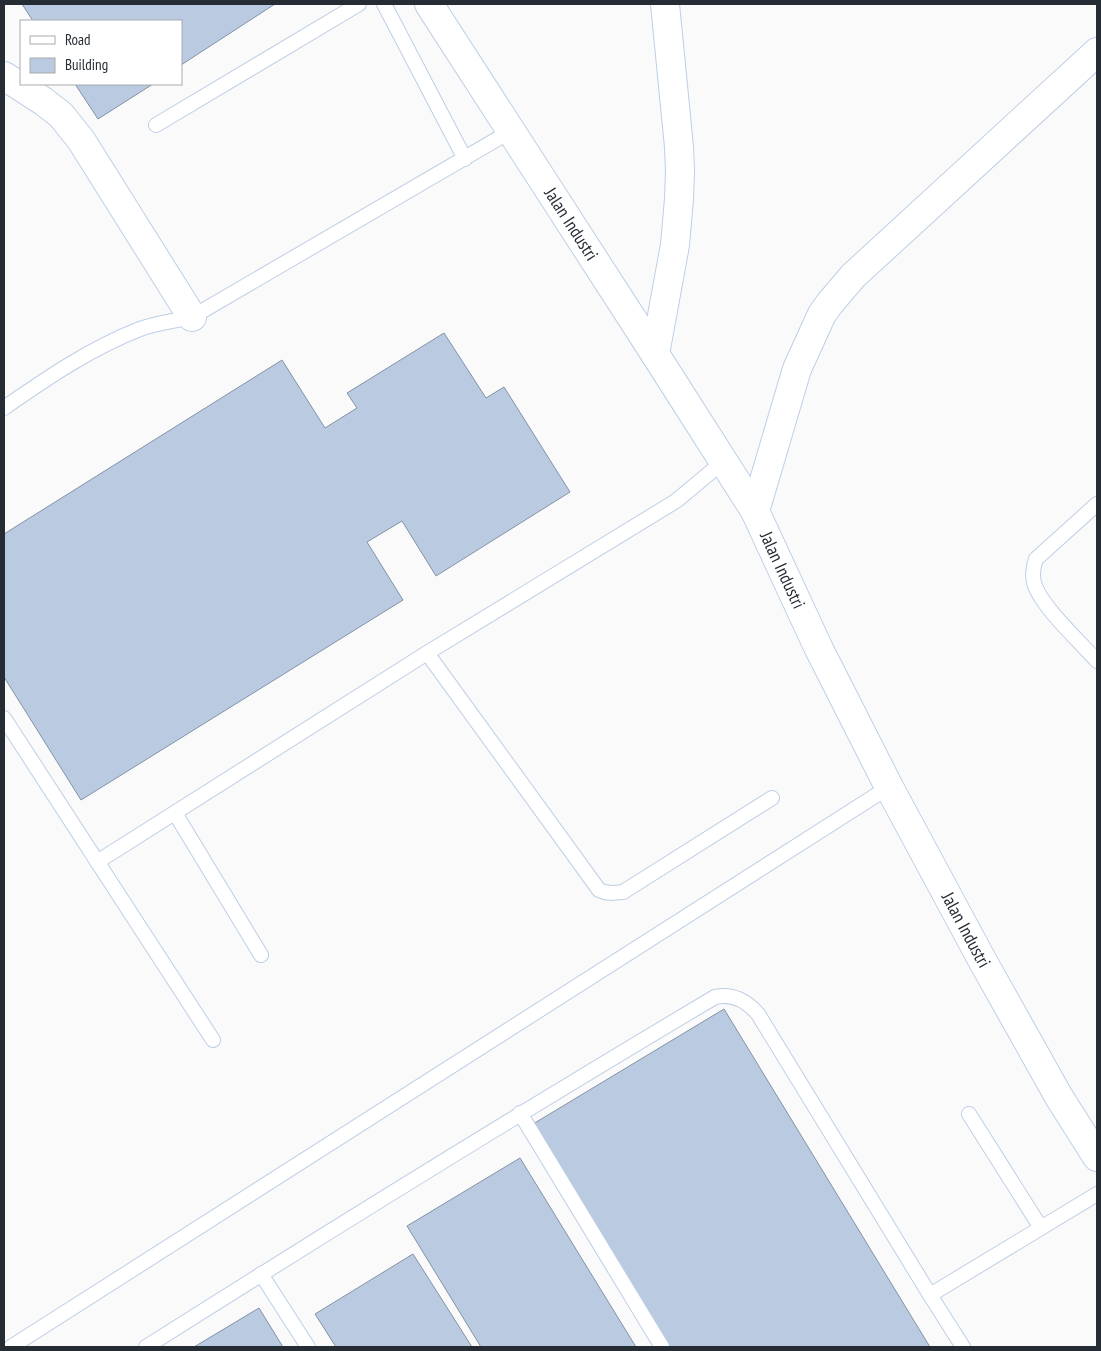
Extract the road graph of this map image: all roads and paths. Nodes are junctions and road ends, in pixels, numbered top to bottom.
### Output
1 (359, 4) edge
2 (384, 4) edge
3 (429, 4) edge
4 (665, 4) edge
5 (1097, 52) edge
6 (4, 76) edge
7 (156, 125) dead end
8 (511, 132) junction
9 (465, 159) junction
10 (192, 317) junction
11 (655, 354) junction
12 (4, 408) edge
13 (724, 461) junction
14 (1097, 504) edge
15 (755, 512) junction
16 (427, 653) junction
17 (1097, 661) edge
18 (4, 718) edge
19 (889, 787) junction
20 (772, 798) dead end
21 (175, 813) junction
22 (97, 862) junction
23 (261, 955) dead end
24 (214, 1040) dead end
25 (520, 1113) junction
26 (969, 1114) dead end
27 (1097, 1157) edge
28 (1097, 1194) edge
29 (1041, 1228) junction
30 (261, 1274) junction
31 (930, 1295) junction
32 (11, 1347) edge
33 (146, 1347) edge
34 (308, 1347) edge
35 (662, 1347) edge
36 (963, 1347) edge

1 - 7 lane
2 - 9 lane
3 - 8 street, Jalan Industri
4 - 11 street
5 - 15 street
6 - 10 street
8 - 9 lane
8 - 11 street, Jalan Industri
9 - 10 lane
10 - 12 lane
11 - 13 street, Jalan Industri
13 - 15 street, Jalan Industri
13 - 16 lane
14 - 17 lane
15 - 19 street, Jalan Industri
16 - 20 lane
16 - 21 lane
18 - 22 lane
19 - 27 street, Jalan Industri
19 - 32 lane
21 - 22 lane
21 - 23 lane
22 - 24 lane
25 - 30 lane
25 - 31 lane
25 - 35 lane
26 - 29 lane
28 - 29 lane
29 - 31 lane
30 - 33 lane
30 - 34 lane
31 - 36 lane

